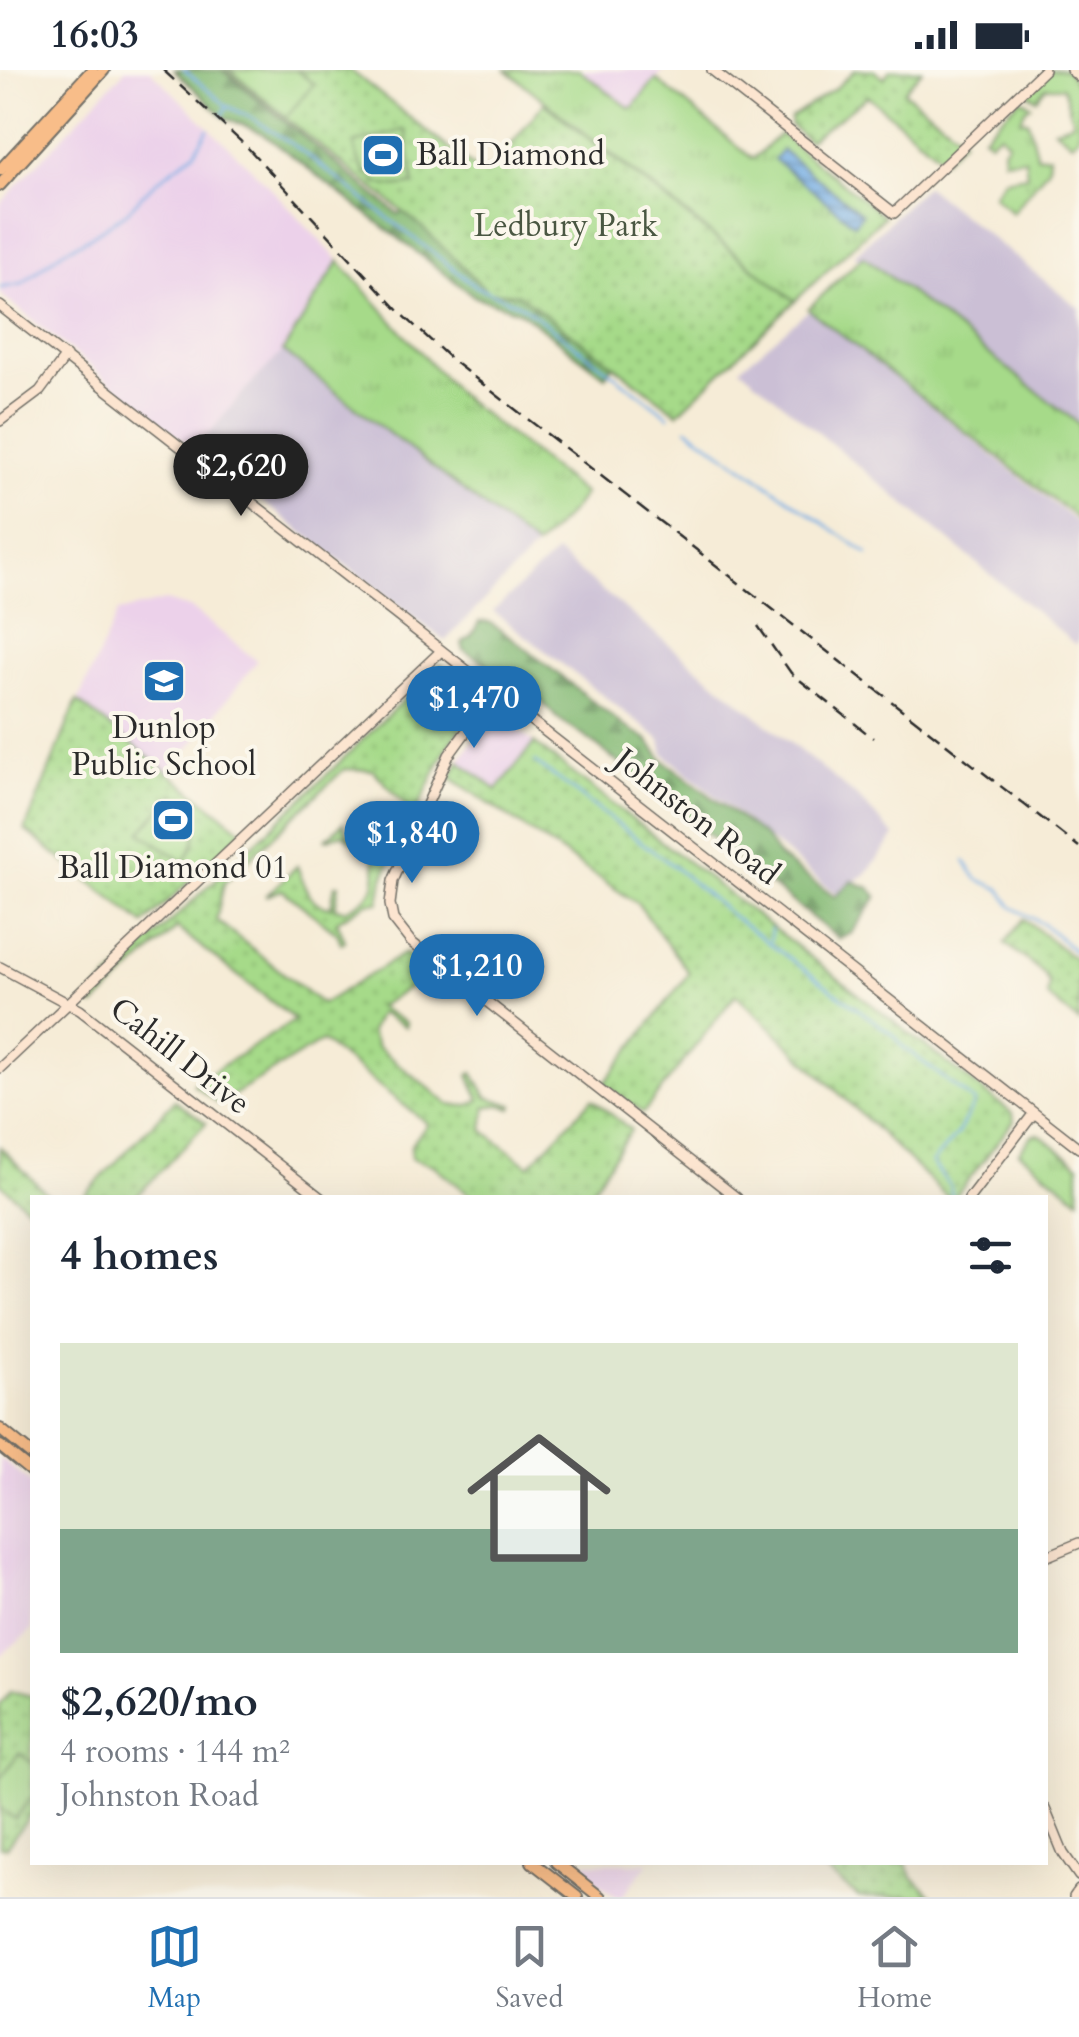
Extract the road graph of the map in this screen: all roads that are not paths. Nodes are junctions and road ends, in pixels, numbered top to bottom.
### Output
1 (92, 70) edge
2 (104, 70) edge
3 (712, 70) edge
4 (1044, 70) edge
5 (1071, 70) edge
6 (1079, 77) edge
7 (0, 170) edge
8 (0, 185) edge
9 (0, 306) edge
10 (66, 356) junction
11 (0, 420) edge
12 (441, 650) junction
13 (495, 692) junction
14 (0, 967) edge
15 (68, 1004) junction
16 (0, 1068) edge
17 (1034, 1112) junction
18 (1079, 1148) edge
19 (317, 1195) edge
20 (733, 1195) edge
21 (971, 1195) edge
22 (0, 1429) edge
23 (0, 1446) edge
24 (30, 1453) edge
25 (30, 1470) edge
26 (1079, 1543) edge
27 (1048, 1556) edge
28 (1048, 1816) edge
29 (536, 1865) edge
30 (560, 1865) edge
31 (1079, 1876) edge
32 (1079, 1890) edge
33 (577, 1897) edge
34 (600, 1897) edge
35 (1074, 1897) edge

1 - 7 main road
2 - 8 main road
3 - 4 street
5 - 6 street
9 - 10 street, Johnston Road
10 - 11 street
10 - 12 street, Johnston Road
12 - 13 street, Johnston Road
12 - 15 street
13 - 17 street, Johnston Road
13 - 20 street
14 - 15 street, Cahill Drive
15 - 16 street
15 - 19 street, Cahill Drive
17 - 18 street, Johnston Road
17 - 21 street
22 - 24 main road
23 - 25 main road
26 - 27 street
28 - 31 street
29 - 33 main road
30 - 34 main road
32 - 35 street

